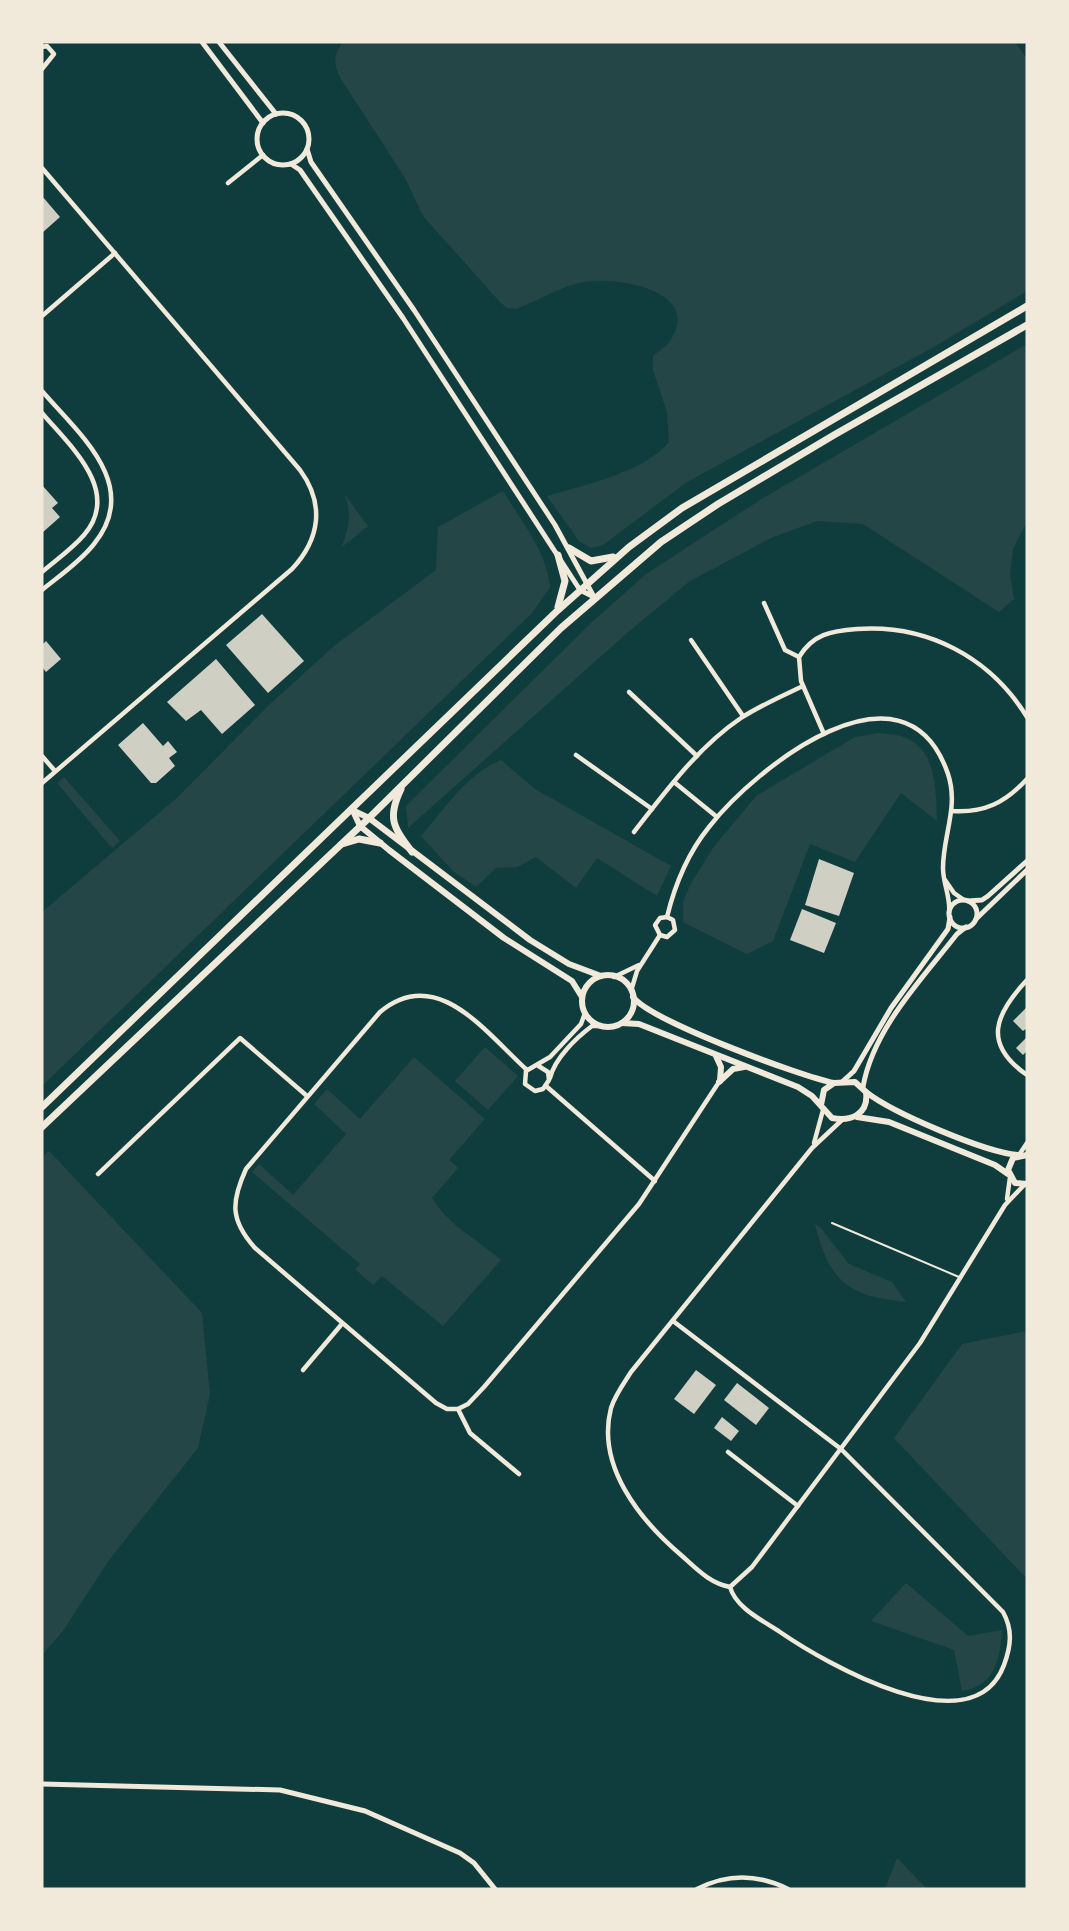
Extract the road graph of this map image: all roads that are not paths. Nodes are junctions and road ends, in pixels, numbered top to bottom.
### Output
1 (202, 42) edge
2 (219, 42) edge
3 (42, 47) edge
4 (42, 69) edge
5 (276, 114) junction
6 (263, 123) junction
7 (307, 149) junction
8 (263, 155) junction
9 (291, 164) junction
10 (42, 168) edge
11 (228, 183) dead end
12 (115, 253) junction
13 (1027, 306) edge
14 (42, 316) edge
15 (1027, 326) edge
16 (42, 391) edge
17 (42, 413) edge
18 (569, 548) junction
19 (621, 553) junction
20 (558, 555) junction
21 (42, 572) edge
22 (588, 582) junction
23 (580, 590) junction
24 (42, 591) edge
25 (594, 597) junction
26 (764, 603) dead end
27 (556, 612) junction
28 (691, 640) dead end
29 (799, 657) junction
30 (803, 686) junction
31 (629, 692) dead end
32 (743, 716) junction
33 (1027, 717) edge
34 (824, 734) junction
35 (576, 755) dead end
36 (42, 756) edge
37 (697, 756) junction
38 (55, 771) junction
39 (1027, 779) edge
40 (674, 782) junction
41 (42, 783) edge
42 (404, 784) junction
43 (652, 809) junction
44 (352, 810) junction
45 (952, 811) junction
46 (717, 817) junction
47 (369, 818) junction
48 (360, 826) junction
49 (634, 832) dead end
50 (380, 843) junction
51 (337, 846) junction
52 (412, 852) junction
53 (1027, 861) edge
54 (1027, 870) edge
55 (943, 877) junction
56 (966, 900) junction
57 (949, 915) junction
58 (667, 917) junction
59 (975, 920) junction
60 (966, 927) junction
61 (660, 935) junction
62 (642, 963) junction
63 (601, 976) junction
64 (614, 976) junction
65 (1027, 980) edge
66 (632, 994) junction
67 (582, 997) junction
68 (585, 1013) junction
69 (622, 1023) junction
70 (601, 1026) junction
71 (716, 1056) junction
72 (537, 1065) junction
73 (746, 1067) junction
74 (527, 1070) junction
75 (1027, 1075) edge
76 (549, 1080) junction
77 (719, 1082) junction
78 (838, 1082) junction
79 (546, 1086) junction
80 (865, 1090) junction
81 (307, 1096) junction
82 (42, 1107) edge
83 (822, 1108) junction
84 (853, 1117) junction
85 (844, 1118) junction
86 (42, 1128) edge
87 (1027, 1143) edge
88 (812, 1148) junction
89 (1018, 1155) junction
90 (1027, 1155) edge
91 (98, 1174) dead end
92 (1009, 1175) junction
93 (655, 1181) junction
94 (1026, 1184) edge
95 (1005, 1205) junction
96 (832, 1223) dead end
97 (961, 1278) junction
98 (673, 1321) junction
99 (341, 1325) junction
100 (303, 1370) dead end
101 (458, 1409) junction
102 (841, 1449) junction
103 (728, 1452) dead end
104 (519, 1474) dead end
105 (798, 1506) junction
106 (730, 1587) junction
107 (42, 1784) edge
108 (495, 1889) edge
109 (697, 1889) edge
110 (788, 1889) edge

1 - 6 street
2 - 5 street
3 - 4 street
5 - 6 street
5 - 7 street
6 - 8 street
7 - 9 street
7 - 18 street
8 - 9 street
8 - 11 street
9 - 20 street
10 - 12 street
12 - 14 street
12 - 38 street
13 - 19 main road
15 - 25 main road
16 - 24 street
17 - 21 street
18 - 19 main road
18 - 22 street
19 - 22 main road
20 - 23 street
20 - 27 main road
22 - 23 main road
22 - 25 street
23 - 25 street
23 - 27 main road
25 - 42 main road
26 - 29 street
27 - 44 main road
28 - 32 street
29 - 30 street
29 - 33 street
30 - 32 street
30 - 34 street
31 - 37 street
32 - 37 street
34 - 45 street
34 - 46 street
35 - 43 street
36 - 38 street
37 - 40 street
38 - 41 street
39 - 45 street
40 - 43 street
40 - 46 street
42 - 47 main road
42 - 52 main road
43 - 49 street
44 - 47 main road
44 - 48 main road
44 - 82 main road
45 - 55 street
46 - 58 street
47 - 48 main road
47 - 52 main road
48 - 50 main road
48 - 51 main road
50 - 51 main road
50 - 67 main road
51 - 86 main road
52 - 63 main road
53 - 56 street
54 - 59 street
55 - 56 street
55 - 57 street
56 - 57 street
56 - 59 street
57 - 60 street
57 - 78 street
58 - 61 street
58 - 61 street
59 - 60 street
60 - 80 street
61 - 62 street
62 - 64 street
62 - 66 street
63 - 64 main road
63 - 67 main road
64 - 66 main road
65 - 75 street
66 - 69 main road
66 - 78 main road
67 - 68 main road
68 - 70 main road
68 - 72 street
69 - 70 main road
69 - 71 main road
70 - 76 street
71 - 73 main road
71 - 77 main road
72 - 74 street
72 - 76 street
73 - 77 main road
73 - 83 main road
74 - 79 street
74 - 81 street
76 - 79 street
77 - 93 street
78 - 80 main road
78 - 83 main road
79 - 93 street
80 - 84 main road
80 - 89 main road
81 - 91 street
81 - 99 street
83 - 85 main road
83 - 88 street
84 - 85 main road
84 - 92 main road
85 - 88 street
87 - 89 street
88 - 98 street
89 - 90 main road
89 - 92 main road
92 - 94 main road
92 - 95 street
93 - 101 street
94 - 95 street
95 - 97 street
96 - 97 lane
97 - 102 street
98 - 102 street
98 - 106 street
99 - 100 street
99 - 101 street
101 - 104 street
102 - 105 street
102 - 106 street
103 - 105 street
105 - 106 street
107 - 108 street
109 - 110 street

